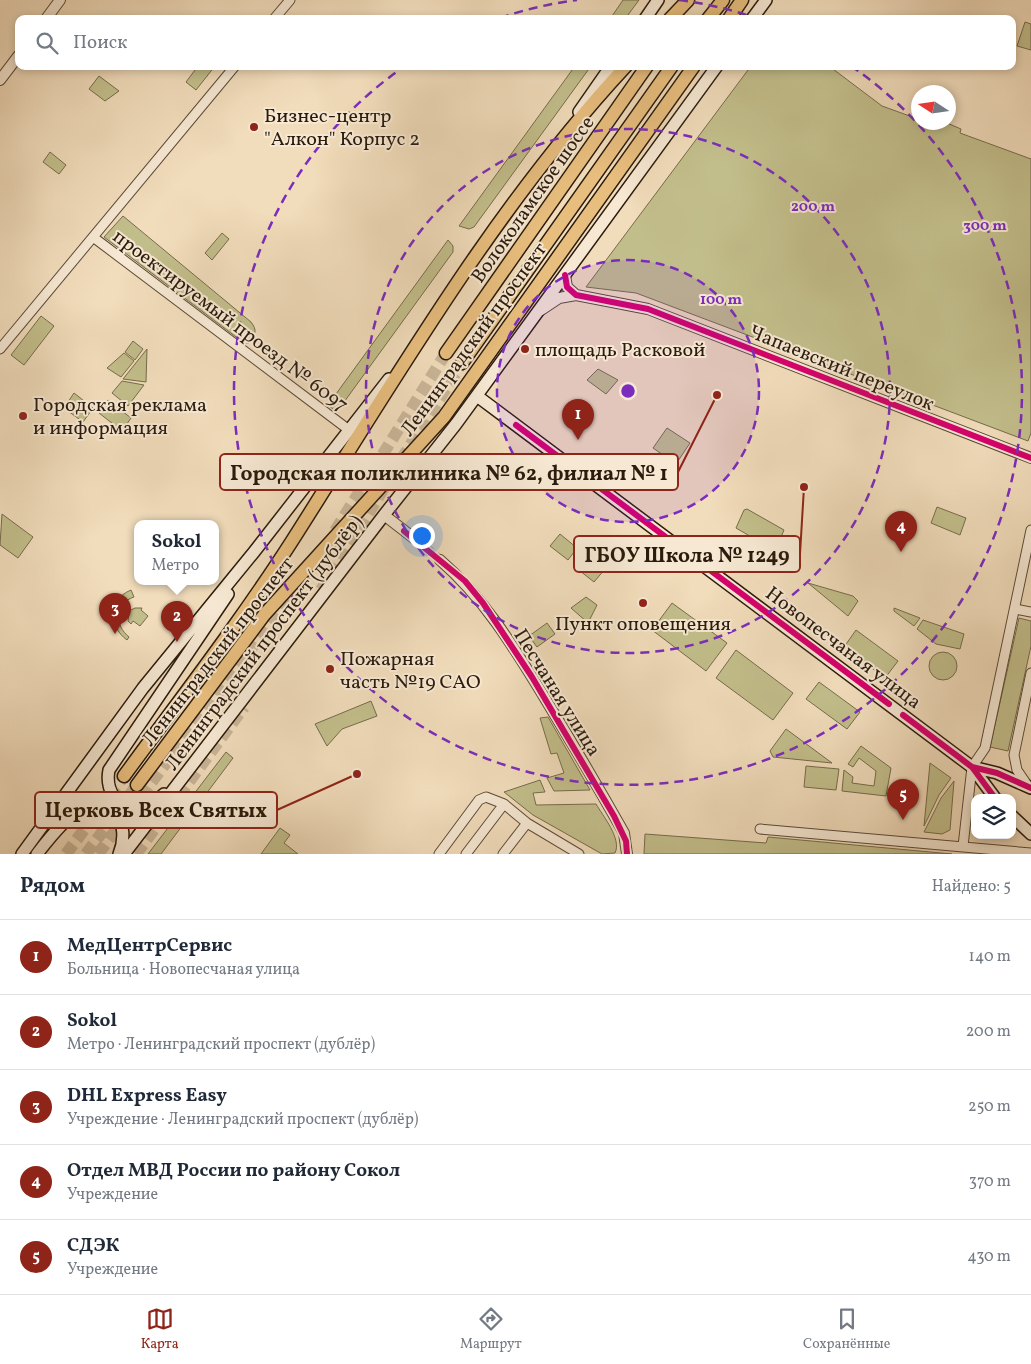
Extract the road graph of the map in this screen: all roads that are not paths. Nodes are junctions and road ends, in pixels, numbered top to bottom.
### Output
1 (60, 0) edge
2 (290, 0) edge
3 (658, 0) edge
4 (689, 0) edge
5 (723, 0) edge
6 (742, 0) edge
7 (766, 0) edge
8 (49, 15) edge
9 (277, 15) edge
10 (648, 15) edge
11 (674, 15) edge
12 (680, 15) edge
13 (711, 15) edge
14 (732, 15) edge
15 (755, 15) edge
16 (15, 60) edge
17 (232, 70) edge
18 (608, 70) edge
19 (622, 70) edge
20 (644, 70) edge
21 (669, 70) edge
22 (691, 70) edge
23 (714, 70) edge
24 (0, 80) edge
25 (556, 146) junction
26 (93, 237) junction
27 (565, 275) junction
28 (576, 295) junction
29 (535, 316) junction
30 (421, 336) junction
31 (0, 349) edge
32 (446, 353) tunnel mouth
33 (462, 363) tunnel mouth
34 (477, 396) junction
35 (349, 430) junction
36 (1031, 458) edge
37 (384, 515) junction
38 (1031, 530) edge
39 (424, 546) tunnel mouth
40 (254, 552) junction
41 (440, 560) tunnel mouth
42 (1014, 609) junction
43 (1031, 612) edge
44 (1031, 673) edge
45 (972, 767) junction
46 (186, 774) junction
47 (124, 776) tunnel mouth
48 (136, 785) tunnel mouth
49 (1029, 787) edge
50 (992, 794) edge
51 (504, 804) junction
52 (1016, 820) edge
53 (527, 823) junction
54 (760, 829) dead end
55 (1031, 834) edge
56 (963, 846) junction
57 (1031, 853) edge
58 (22, 854) edge
59 (37, 854) edge
60 (119, 854) edge
61 (124, 854) edge
62 (439, 854) edge
63 (466, 854) edge
64 (503, 854) edge
65 (579, 854) edge
66 (627, 854) edge

1 - 8 street
2 - 9 street
3 - 10 main road
4 - 11 main road
4 - 12 main road
5 - 13 main road
6 - 14 main road
7 - 15 main road
16 - 24 street
17 - 26 street
18 - 25 main road
19 - 25 main road, Ленинградский проспект
20 - 32 main road, Волоколамское шоссе
21 - 33 main road, Волоколамское шоссе
22 - 48 main road, Ленинградский проспект
23 - 27 main road, Ленинградский проспект (дублёр)
25 - 30 main road, Ленинградский проспект
26 - 31 street
26 - 35 street, проектируемый проезд № 6097
27 - 28 street
27 - 29 main road, Ленинградский проспект (дублёр)
28 - 29 street
28 - 36 street, Чапаевский переулок
29 - 34 main road, Ленинградский проспект (дублёр)
30 - 35 main road
30 - 47 main road, Ленинградский проспект
34 - 37 main road, Ленинградский проспект (дублёр)
34 - 45 main road, Новопесчаная улица
35 - 40 main road
37 - 39 street
37 - 46 main road, Ленинградский проспект (дублёр)
38 - 42 street
40 - 46 main road
40 - 58 main road
41 - 66 street, Песчаная улица
42 - 43 street
42 - 45 street
44 - 49 street
45 - 49 main road, Новопесчаная улица
45 - 50 main road, Новопесчаная улица
45 - 56 street
46 - 61 main road, Ленинградский проспект (дублёр)
51 - 53 street
51 - 62 street
51 - 63 street
52 - 55 main road
53 - 64 street
53 - 65 street
54 - 56 street
56 - 57 street
59 - 60 main road

